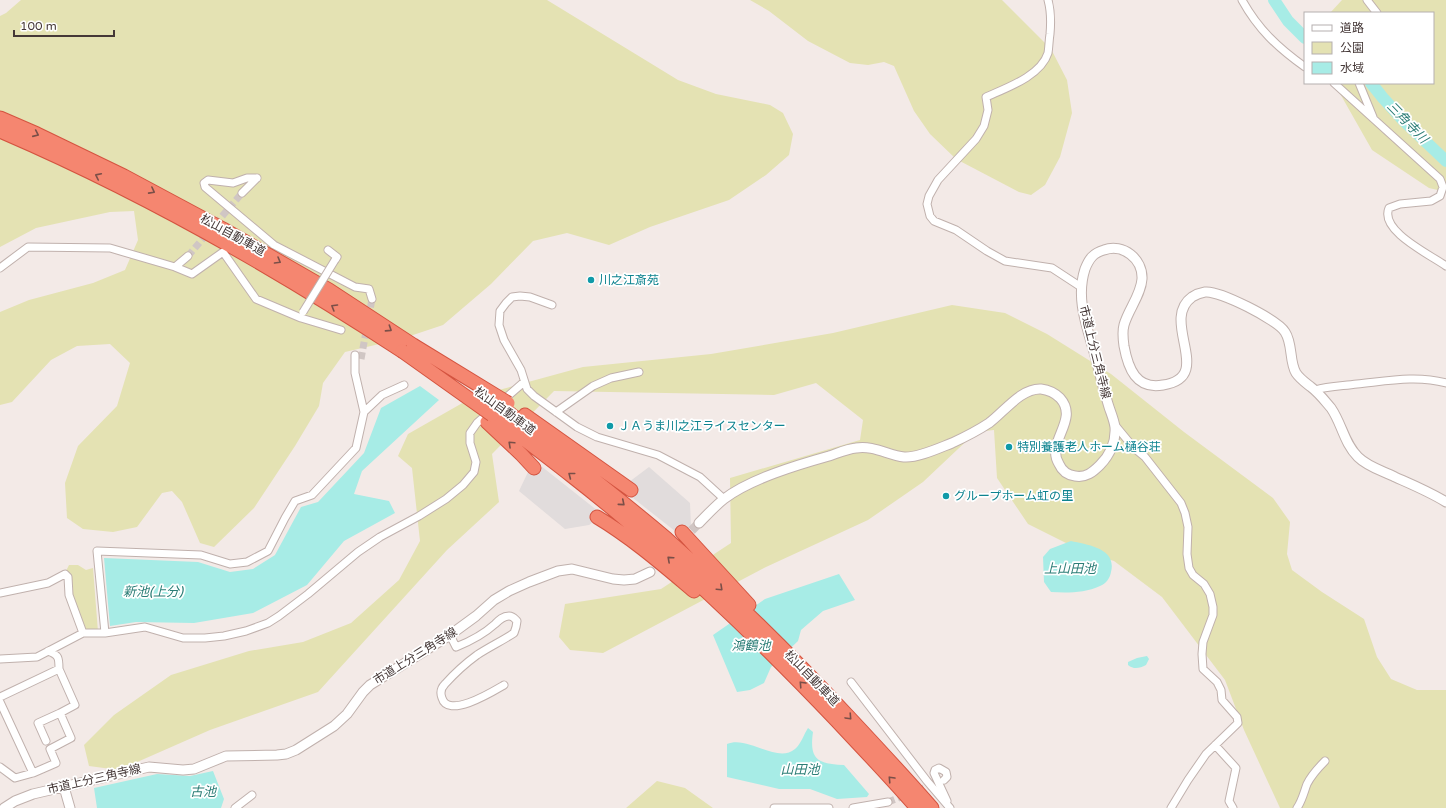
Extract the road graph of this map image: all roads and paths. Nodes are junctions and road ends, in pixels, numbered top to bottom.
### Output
1 (1048, 0) edge
2 (1242, 0) edge
3 (1367, 0) edge
4 (1376, 12) edge
5 (1304, 66) edge
6 (1335, 84) edge
7 (1359, 84) edge
8 (0, 118) edge
9 (1374, 119) junction
10 (0, 131) edge
11 (242, 193) tunnel mouth
12 (328, 250) dead end
13 (188, 256) tunnel mouth
14 (1446, 266) edge
15 (175, 267) junction
16 (0, 268) edge
17 (1080, 287) junction
18 (372, 299) dead end
19 (552, 305) dead end
20 (302, 315) junction
21 (341, 330) dead end
22 (404, 351) junction
23 (358, 357) tunnel mouth
24 (639, 372) dead end
25 (524, 382) junction
26 (1446, 383) edge
27 (404, 385) dead end
28 (1315, 390) junction
29 (506, 406) junction
30 (364, 412) junction
31 (556, 412) junction
32 (489, 418) junction
33 (1115, 425) junction
34 (534, 468) dead end
35 (631, 490) dead end
36 (724, 499) junction
37 (1446, 502) edge
38 (597, 517) dead end
39 (699, 523) tunnel mouth
40 (682, 532) dead end
41 (650, 572) dead end
42 (0, 593) edge
43 (736, 610) junction
44 (83, 633) junction
45 (105, 633) junction
46 (450, 635) junction
47 (48, 651) junction
48 (0, 659) edge
49 (790, 663) junction
50 (59, 669) junction
51 (851, 682) dead end
52 (504, 685) dead end
53 (0, 697) edge
54 (0, 702) edge
55 (60, 712) junction
56 (42, 738) dead end
57 (1215, 745) junction
58 (1325, 761) dead end
59 (0, 767) edge
60 (33, 773) junction
61 (944, 780) dead end
62 (64, 787) junction
63 (252, 795) dead end
64 (0, 801) edge
65 (888, 802) tunnel mouth
66 (4, 808) edge
67 (70, 808) edge
68 (235, 808) edge
69 (774, 808) edge
70 (829, 808) edge
71 (853, 808) edge
72 (917, 808) edge
73 (932, 808) edge
74 (951, 808) edge
75 (1171, 808) edge
76 (1233, 808) edge
77 (1297, 808) edge

1 - 17 street
2 - 5 street
3 - 4 street
6 - 9 street
7 - 9 street
8 -> 22 highway, 松山自動車道
9 - 14 street
22 -> 10 highway, 松山自動車道
11 - 18 street
12 - 20 street, bridge
13 - 15 street
15 - 16 street
15 - 20 street
17 - 28 street, 市道上分三角寺線
17 - 33 street, 市道上分三角寺線
19 - 25 street
20 - 21 street
22 - 29 highway, bridge
22 - 32 highway
23 - 30 street
24 - 31 street
25 - 31 street
25 - 45 street
26 - 28 street
27 - 30 street
28 - 37 street, 市道上分三角寺線
29 - 35 highway
29 -> 43 highway, 松山自動車道
30 - 45 street
31 - 36 street
34 -> 32 highway
43 -> 32 highway, 松山自動車道
33 - 36 street, 市道上分三角寺線
33 - 57 street
36 - 39 street, 市道上分三角寺線
38 - 43 highway
40 - 43 highway
41 - 46 street, 市道上分三角寺線
42 - 44 street
43 - 49 highway
43 - 49 highway
44 - 45 street
44 - 47 street
46 - 52 street
46 - 62 street, 市道上分三角寺線
47 - 48 street
47 - 50 street
72 -> 49 highway, 松山自動車道
49 -> 73 highway, 松山自動車道
50 - 53 street
50 - 55 street
51 - 74 street
54 - 60 street
55 - 56 street
55 - 60 street
57 - 75 street
57 - 76 street
58 - 77 street
59 - 60 street
61 - 74 street
62 - 66 street, 市道上分三角寺線
62 - 67 street
63 - 68 street
64 - 66 street
65 - 71 street
69 - 70 street

